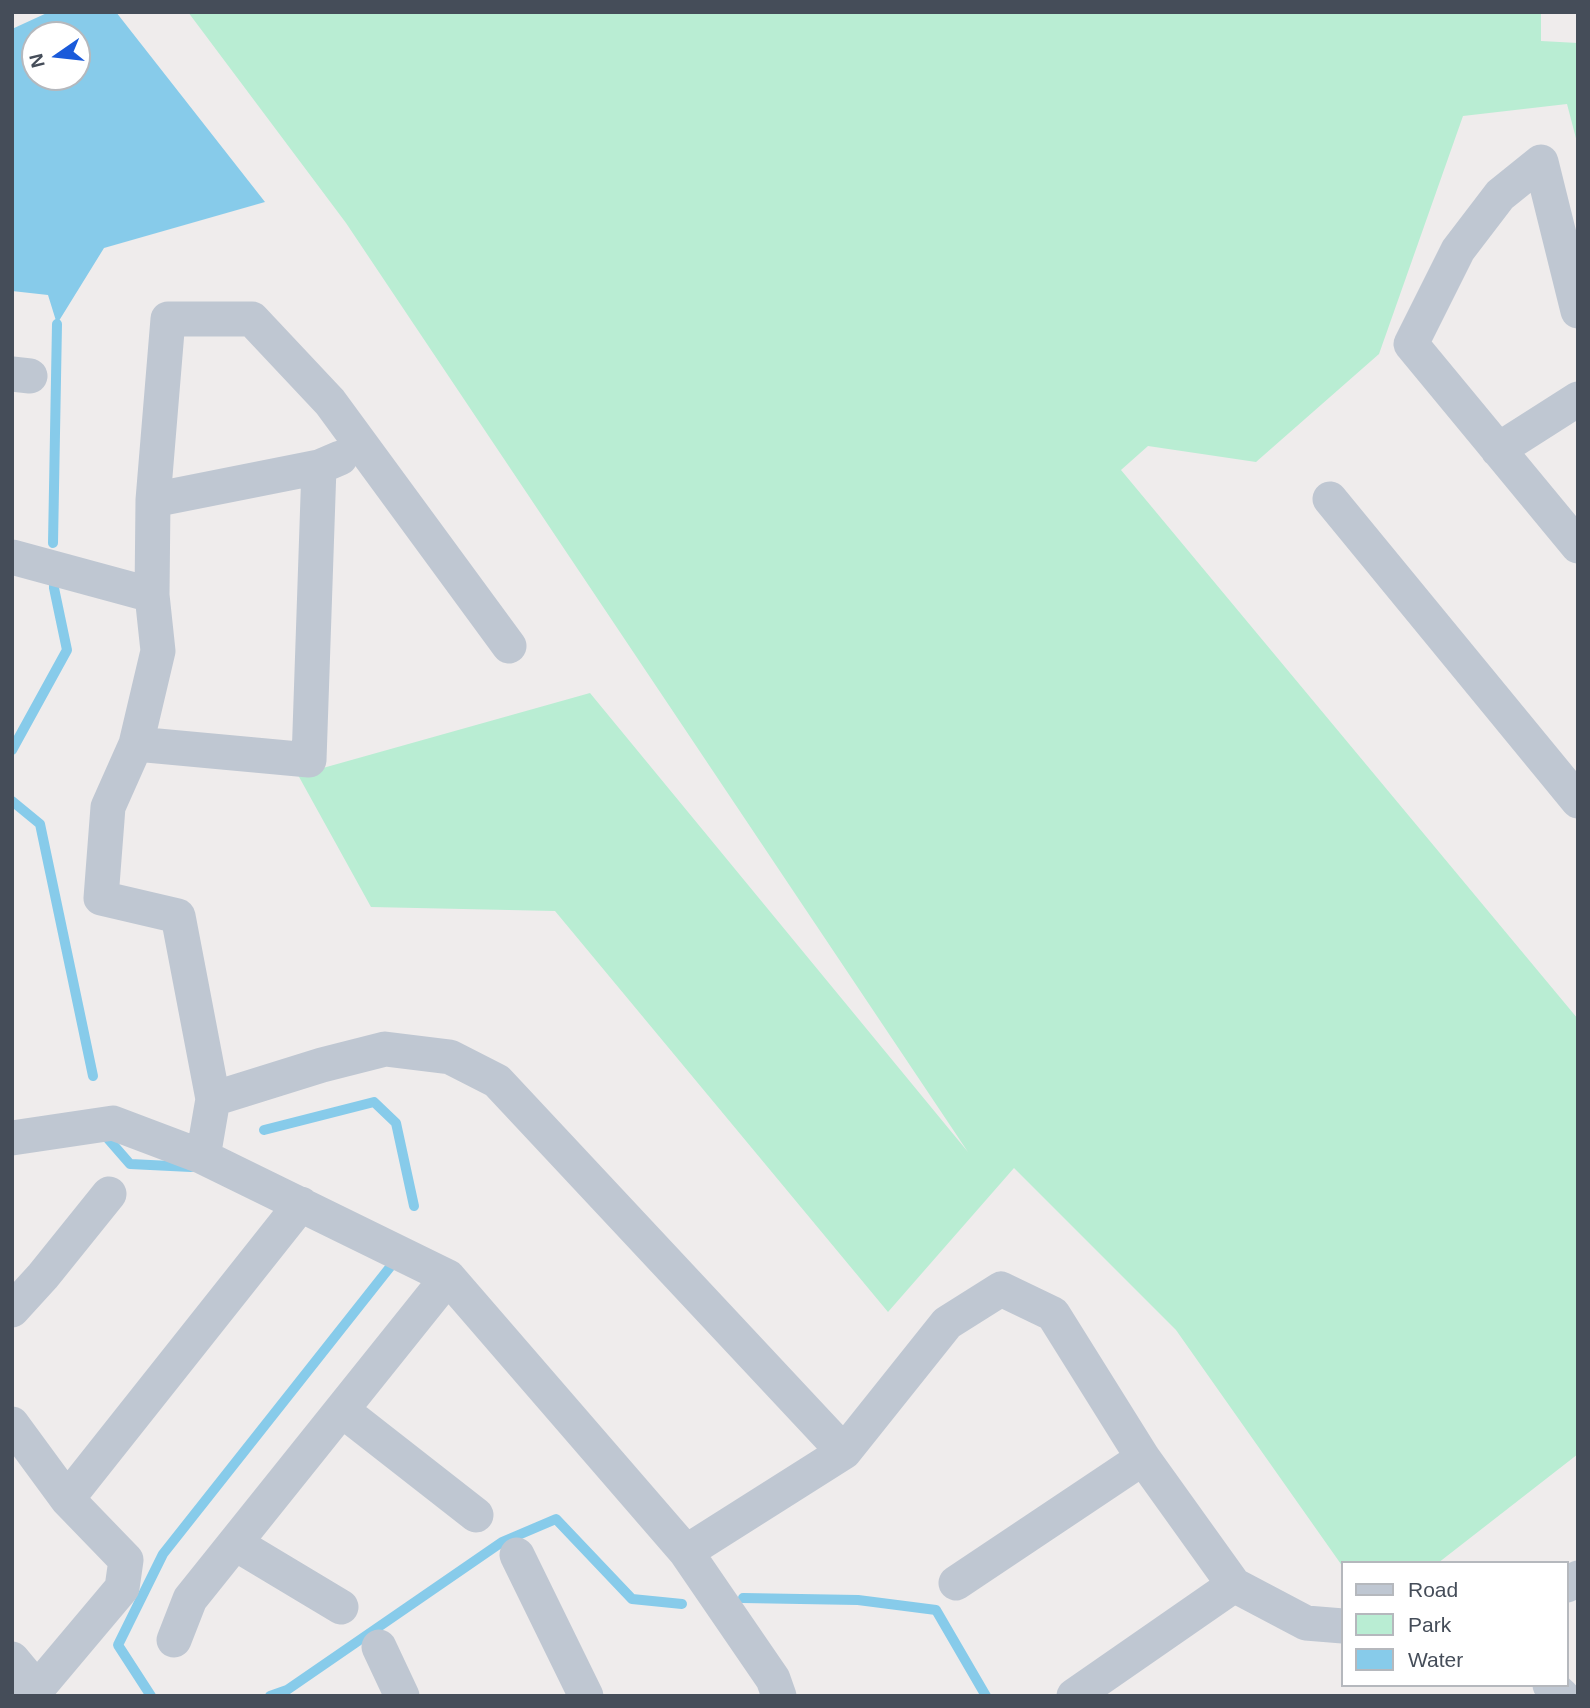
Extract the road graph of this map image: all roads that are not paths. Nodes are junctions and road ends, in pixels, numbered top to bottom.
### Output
1 (1578, 311) edge
2 (1578, 398) edge
3 (362, 448) junction
4 (1498, 450) junction
5 (319, 467) junction
6 (1330, 499) dead end
7 (153, 500) junction
8 (1578, 546) edge
9 (12, 557) edge
10 (152, 595) junction
11 (509, 646) dead end
12 (136, 744) junction
13 (1578, 801) edge
14 (213, 1099) junction
15 (12, 1138) edge
16 (203, 1157) junction
17 (109, 1194) dead end
18 (300, 1204) junction
19 (448, 1277) junction
20 (12, 1310) edge
21 (343, 1411) junction
22 (12, 1424) edge
23 (844, 1452) junction
24 (1143, 1458) junction
25 (67, 1499) junction
26 (476, 1516) dead end
27 (236, 1544) junction
28 (686, 1552) junction
29 (517, 1555) dead end
30 (956, 1583) dead end
31 (1234, 1585) junction
32 (341, 1608) dead end
33 (1342, 1626) edge
34 (174, 1640) dead end
35 (379, 1647) dead end
36 (12, 1660) edge
37 (33, 1692) edge
38 (402, 1696) edge
39 (586, 1696) edge
40 (779, 1696) edge
41 (1074, 1696) edge

1 - 4 street
2 - 4 street
3 - 5 street
3 - 7 street
3 - 11 street
4 - 8 street
5 - 7 street
5 - 12 street
6 - 13 street
7 - 10 street
9 - 10 street
10 - 12 street
12 - 14 street
14 - 16 street
14 - 23 street
15 - 16 street
16 - 18 street
17 - 20 street
18 - 19 street
18 - 25 street
19 - 21 street
19 - 28 street
21 - 26 street
21 - 27 street
22 - 25 street
23 - 24 street
23 - 28 street
24 - 30 street
24 - 31 street
25 - 37 street
27 - 32 street
27 - 34 street
28 - 40 street
29 - 39 street
31 - 33 street
31 - 41 street
35 - 38 street
36 - 37 street

